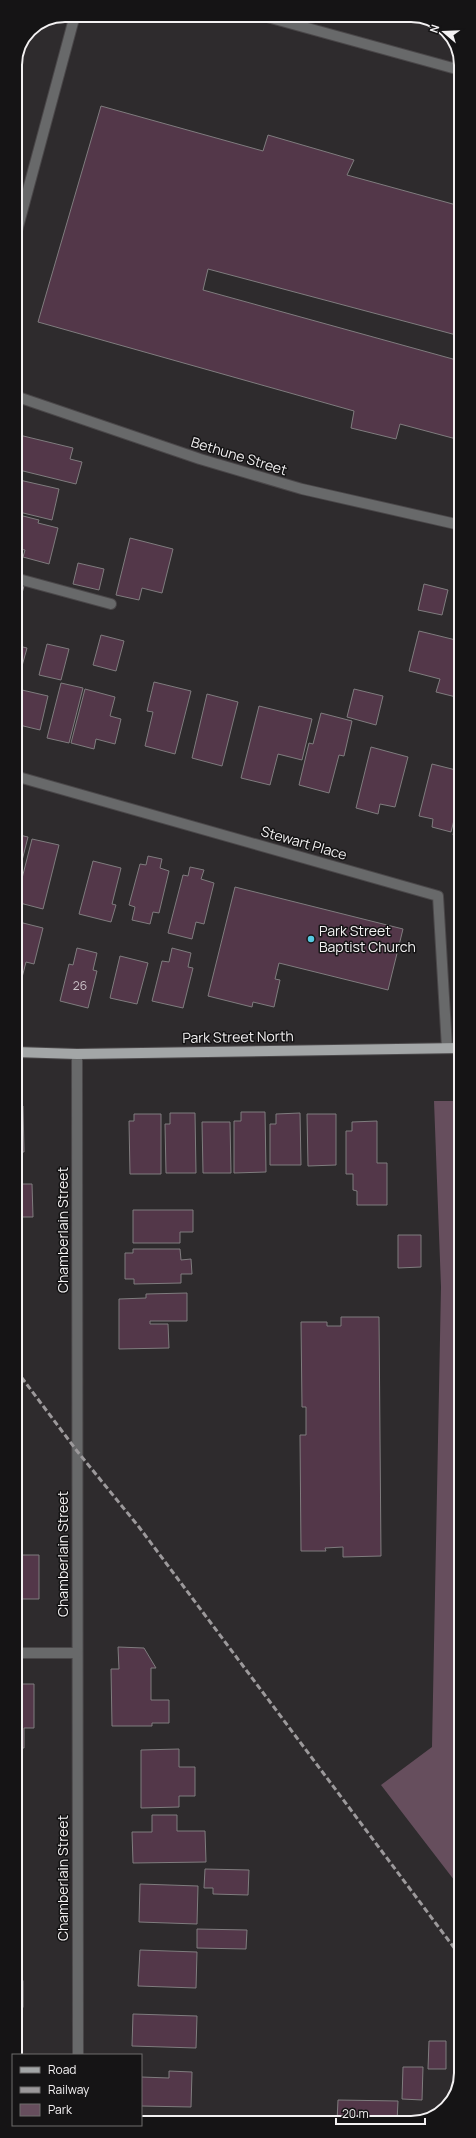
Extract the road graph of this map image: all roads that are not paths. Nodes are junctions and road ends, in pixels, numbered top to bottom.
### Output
1 (73, 22) edge
2 (285, 22) edge
3 (454, 68) edge
4 (22, 212) edge
5 (22, 398) edge
6 (454, 524) edge
7 (22, 580) edge
8 (111, 604) dead end
9 (22, 778) edge
10 (447, 1048) junction
11 (454, 1048) edge
12 (22, 1052) edge
13 (77, 1054) junction
14 (22, 1653) edge
15 (77, 1654) junction
16 (78, 2054) edge

1 - 4 street
2 - 3 street
5 - 6 street, Bethune Street
7 - 8 street
9 - 10 street, Stewart Place
10 - 11 main road, Park Street North
10 - 13 main road, Park Street North
12 - 13 main road, Park Street North
13 - 15 street, Chamberlain Street
14 - 15 street
15 - 16 street, Chamberlain Street

